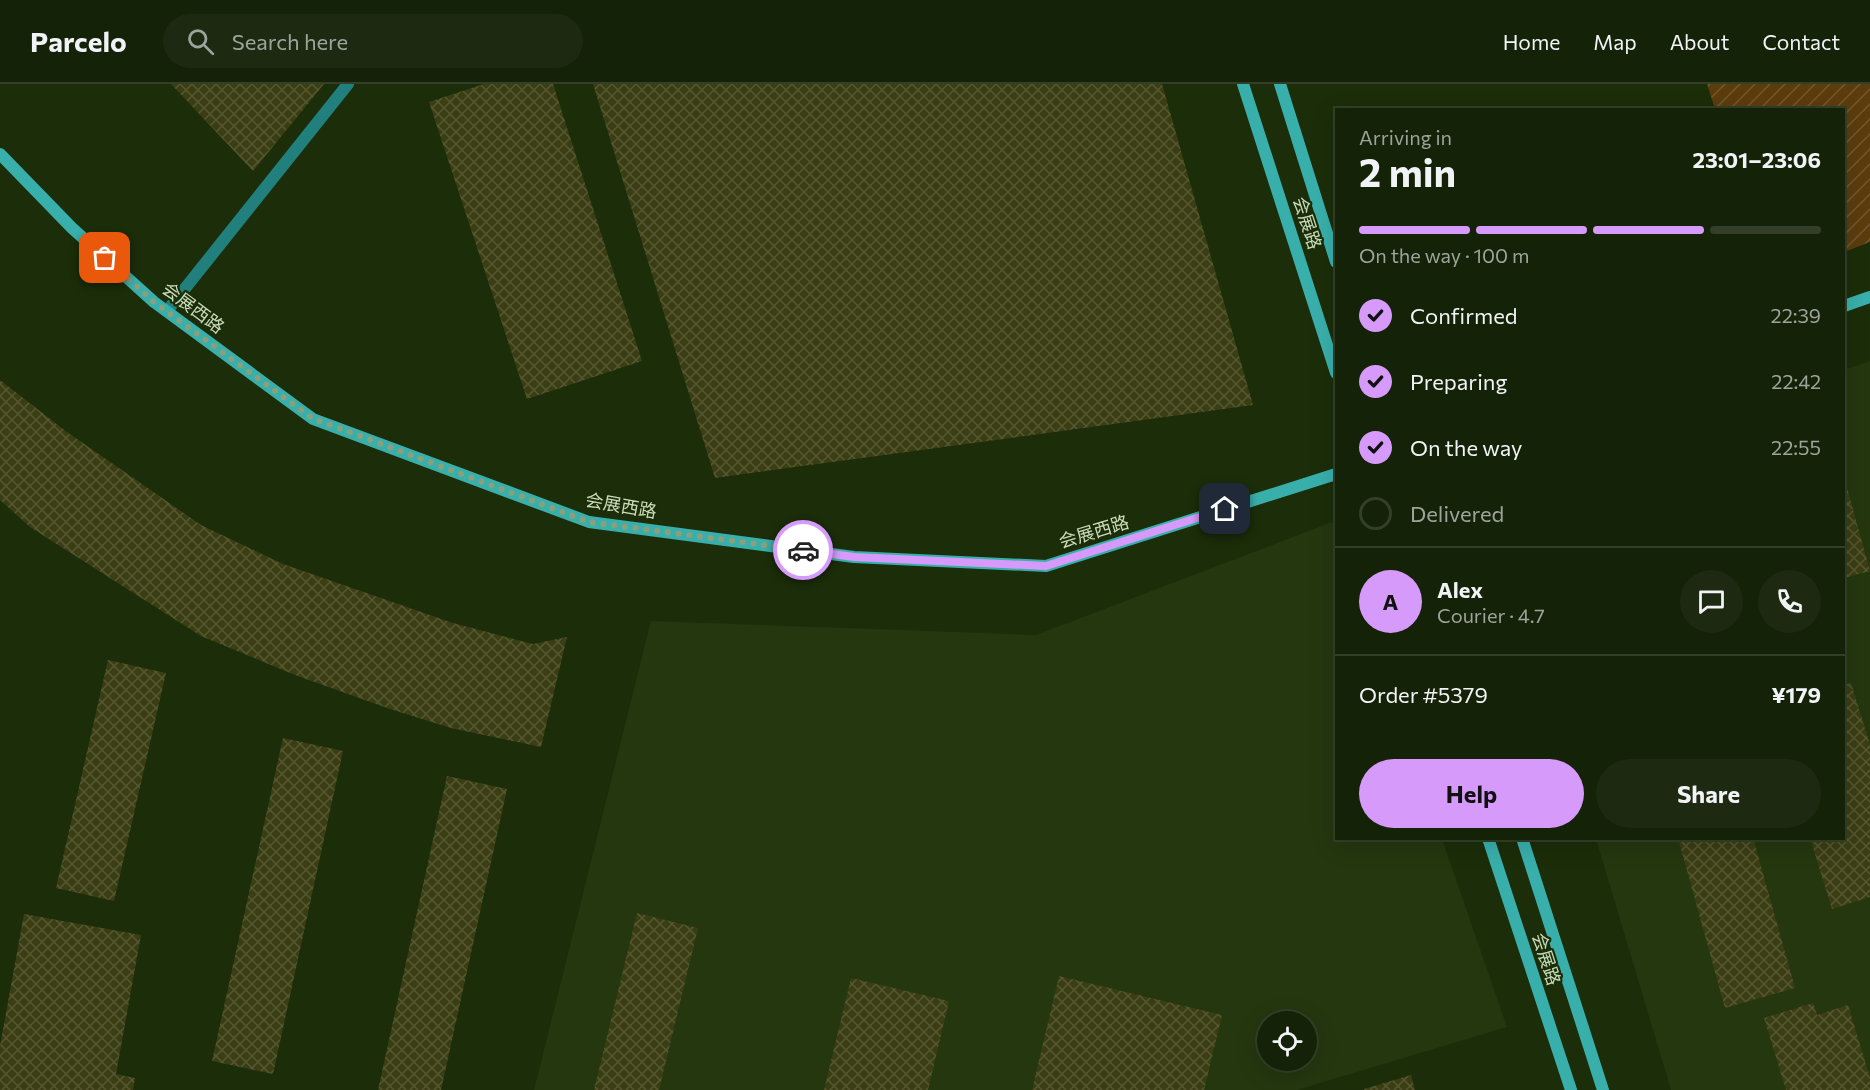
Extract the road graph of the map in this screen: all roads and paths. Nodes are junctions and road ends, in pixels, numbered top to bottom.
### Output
1 (348, 84) edge
2 (1243, 84) edge
3 (1280, 84) edge
4 (0, 154) edge
5 (1335, 259) edge
6 (1870, 297) edge
7 (1845, 306) edge
8 (167, 312) junction
9 (1335, 370) edge
10 (1335, 474) edge
11 (1489, 840) edge
12 (1523, 840) edge
13 (1571, 1090) edge
14 (1604, 1090) edge

1 - 8 lane
2 - 9 street, 会展路
3 - 5 street, 会展路
4 - 8 street, 会展西路
6 - 7 street
8 - 10 street, 会展西路
11 - 13 street, 会展路
12 - 14 street, 会展路

